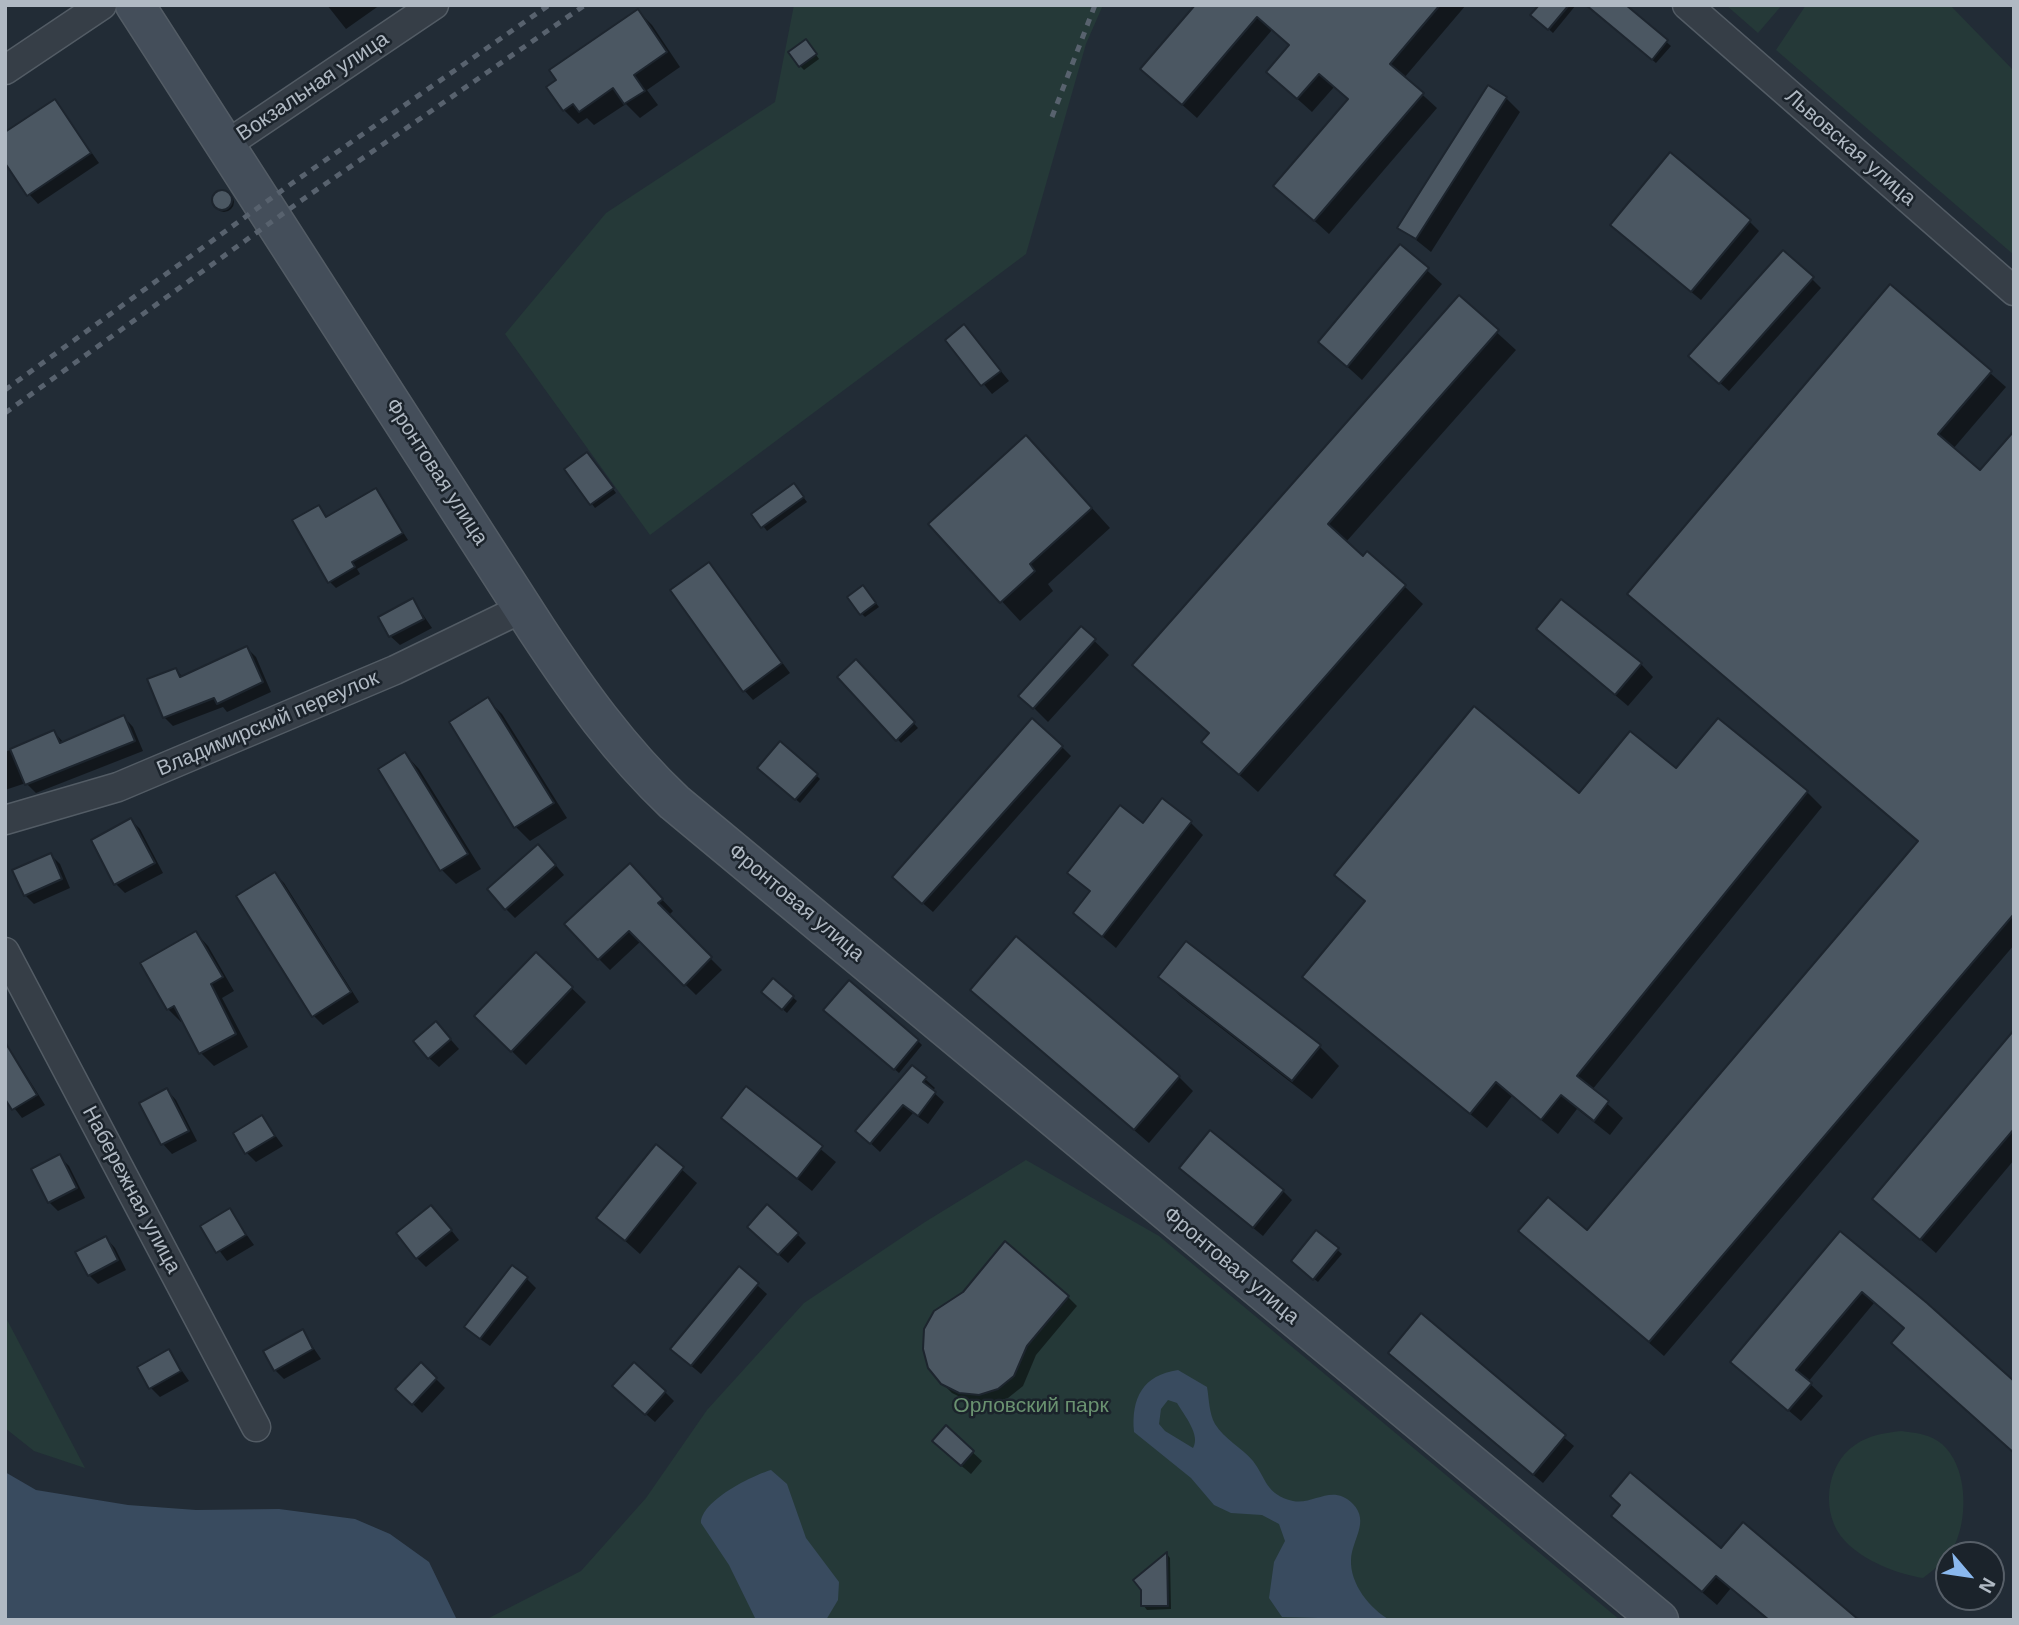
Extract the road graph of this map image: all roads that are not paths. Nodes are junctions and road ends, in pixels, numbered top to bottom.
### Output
1 (102, 5) edge
2 (135, 5) edge
3 (434, 5) edge
4 (1687, 5) edge
5 (5, 70) edge
6 (226, 145) junction
7 (2014, 290) edge
8 (523, 608) junction
9 (5, 820) edge
10 (5, 952) edge
11 (256, 1427) dead end
12 (1659, 1620) edge

1 - 5 street
2 - 6 main road, Фронтовая улица
3 - 6 street, Вокзальная улица
4 - 7 street, Львовская улица
6 - 8 main road, Фронтовая улица
8 - 9 street, Владимирский переулок
8 - 12 main road, Фронтовая улица
10 - 11 street, Набережная улица

